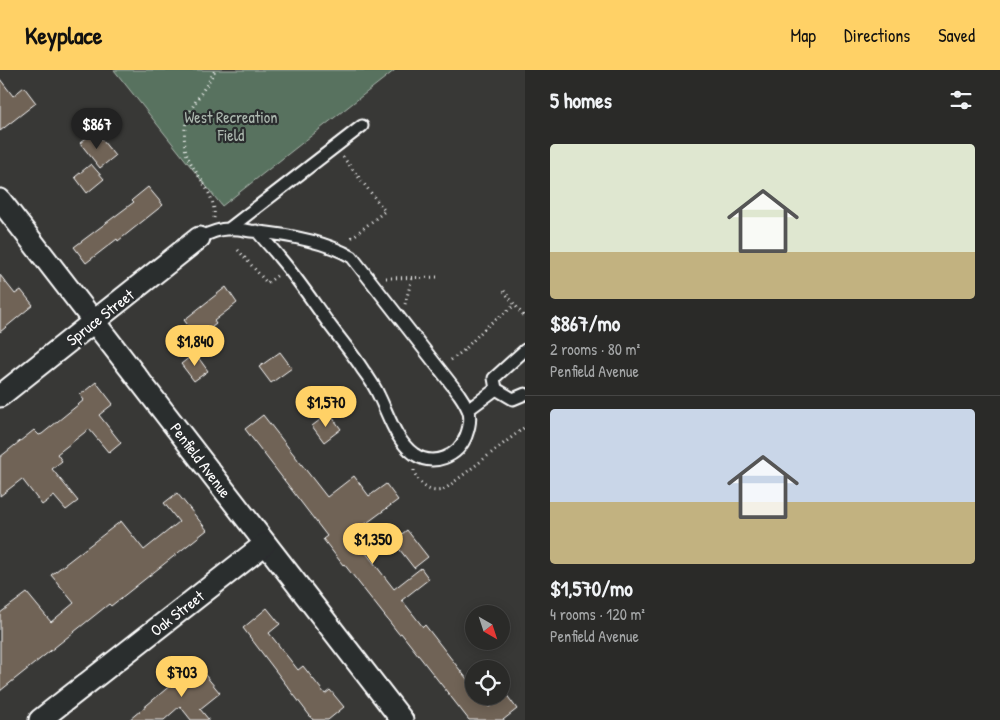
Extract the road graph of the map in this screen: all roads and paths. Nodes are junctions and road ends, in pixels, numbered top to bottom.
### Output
1 (215, 70) edge
2 (362, 126) dead end
3 (345, 160) dead end
4 (0, 200) edge
5 (214, 219) dead end
6 (230, 228) junction
7 (256, 231) junction
8 (199, 238) joint
9 (350, 240) dead end
10 (238, 250) dead end
11 (440, 277) dead end
12 (378, 278) dead end
13 (412, 278) junction
14 (264, 280) dead end
15 (504, 291) dead end
16 (404, 310) dead end
17 (525, 318) edge
18 (95, 321) junction
19 (525, 350) edge
20 (496, 389) junction
21 (525, 394) edge
22 (0, 396) edge
23 (469, 409) junction
24 (525, 427) edge
25 (414, 473) dead end
26 (266, 544) junction
27 (40, 720) edge
28 (402, 720) edge

1 - 5 path
2 - 6 lane
3 - 9 path
4 - 18 street, Penfield Avenue
6 - 7 lane
6 - 8 lane
7 - 23 lane
7 - 23 lane
8 - 18 street, Spruce Street
10 - 14 path
11 - 13 path
12 - 13 path
13 - 16 path
15 - 17 path
18 - 22 street, Spruce Street
18 - 26 street, Penfield Avenue
19 - 20 lane
20 - 21 lane
20 - 23 lane
24 - 25 path
26 - 27 street, Oak Street
26 - 28 street, Penfield Avenue

